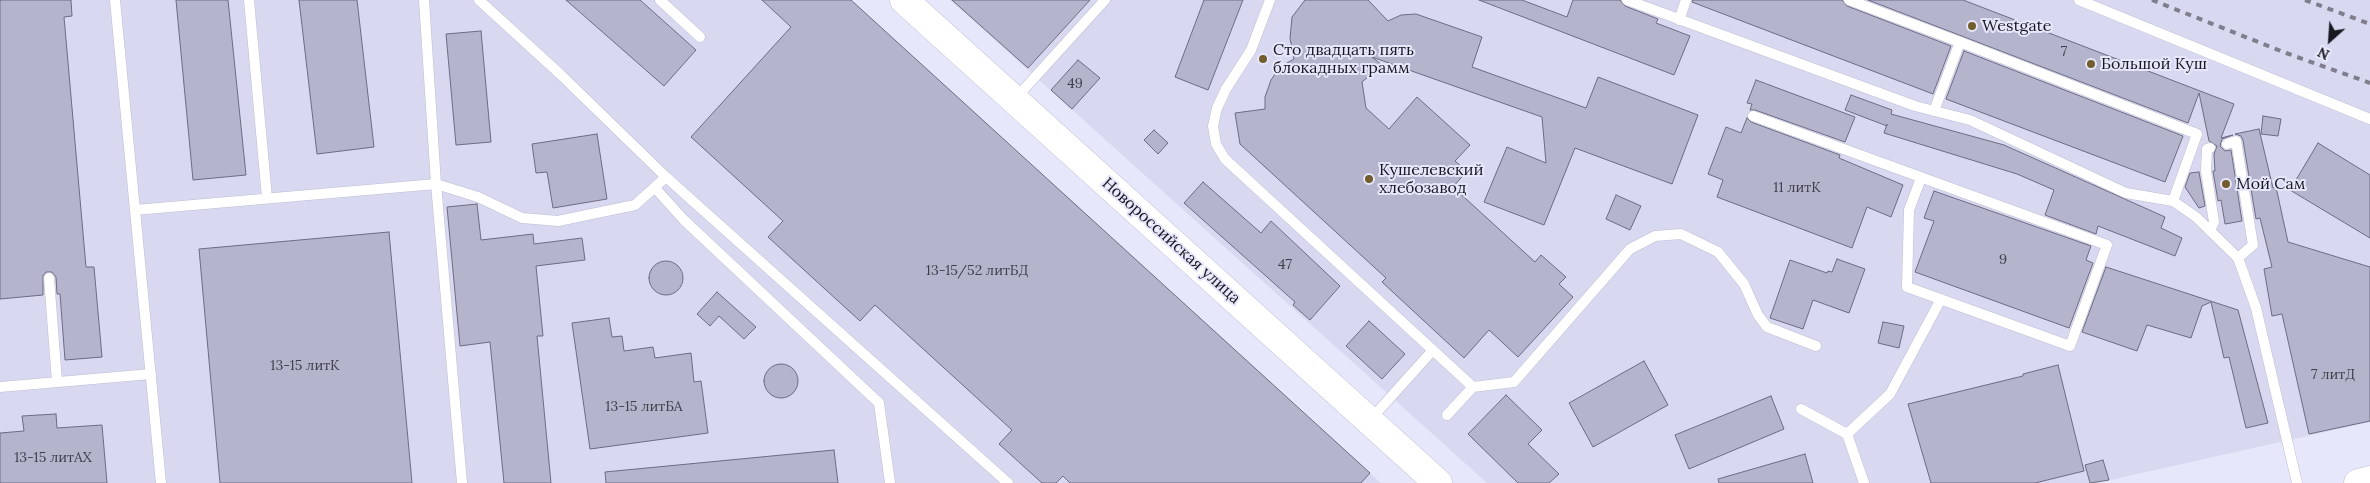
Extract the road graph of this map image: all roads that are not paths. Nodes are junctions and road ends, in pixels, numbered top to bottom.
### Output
1 (114, 0) edge
2 (249, 0) edge
3 (424, 0) edge
4 (479, 0) edge
5 (660, 0) edge
6 (904, 0) edge
7 (920, 0) edge
8 (1105, 0) edge
9 (1270, 0) edge
10 (1627, 0) edge
11 (1686, 0) edge
12 (1849, 0) edge
13 (2079, 0) edge
14 (1679, 20) junction
15 (700, 37) dead end
16 (1960, 42) junction
17 (1018, 96) junction
18 (1934, 111) junction
19 (1753, 116) dead end
20 (2370, 120) edge
21 (2227, 144) dead end
22 (2210, 148) dead end
23 (666, 177) junction
24 (1921, 178) junction
25 (436, 184) junction
26 (655, 188) junction
27 (267, 198) junction
28 (2173, 201) junction
29 (135, 210) junction
30 (2210, 230) junction
31 (2238, 258) junction
32 (49, 278) dead end
33 (1941, 299) junction
34 (1816, 346) dead end
35 (1433, 350) junction
36 (151, 374) junction
37 (57, 382) junction
38 (0, 387) edge
39 (1473, 387) junction
40 (1801, 409) dead end
41 (1447, 415) dead end
42 (1373, 417) junction
43 (1847, 434) junction
44 (2370, 480) edge
45 (161, 483) edge
46 (462, 483) edge
47 (890, 483) edge
48 (1008, 483) edge
49 (1438, 483) edge
50 (1454, 483) edge
51 (1864, 483) edge
52 (2297, 483) edge
53 (2358, 483) edge

1 - 29 lane
2 - 27 lane
3 - 25 lane
4 - 23 lane
5 - 15 lane
6 - 17 main road, Новороссийская улица
7 - 17 main road, Новороссийская улица
8 - 17 lane
9 - 35 lane
10 - 14 lane
11 - 14 lane
12 - 16 lane
13 - 20 lane
14 - 18 lane
16 - 18 lane
16 - 28 lane
17 - 42 main road, Новороссийская улица
18 - 28 lane
19 - 24 lane
21 - 31 lane
22 - 30 lane
23 - 26 lane
23 - 48 lane
24 - 33 lane
24 - 33 lane
25 - 26 lane
25 - 27 lane
25 - 46 lane
26 - 47 lane
27 - 29 lane
28 - 30 lane
29 - 36 lane
30 - 31 lane
31 - 52 lane
32 - 37 lane
33 - 43 lane
34 - 39 lane
35 - 39 lane
35 - 42 lane
36 - 37 lane
36 - 45 lane
37 - 38 lane
39 - 41 lane
40 - 43 lane
42 - 49 main road, Новороссийская улица
42 - 50 main road, Новороссийская улица
43 - 51 lane
44 - 53 main road

